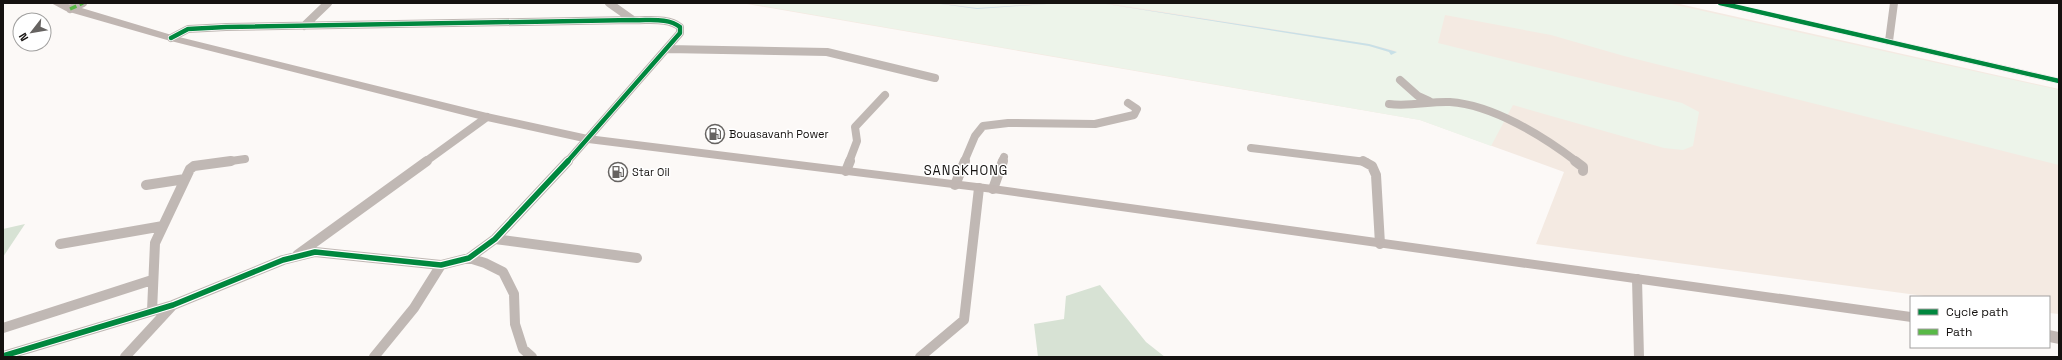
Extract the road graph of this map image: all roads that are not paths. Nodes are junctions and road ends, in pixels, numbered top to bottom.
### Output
1 (56, 3) edge
2 (84, 3) edge
3 (328, 3) edge
4 (609, 3) edge
5 (1720, 3) edge
6 (1894, 3) edge
7 (70, 9) junction
8 (633, 20) junction
9 (304, 26) junction
10 (171, 38) junction
11 (1889, 41) junction
12 (667, 49) junction
13 (935, 78) dead end
14 (1400, 80) dead end
15 (2059, 81) edge
16 (885, 95) dead end
17 (1431, 102) junction
18 (1128, 103) dead end
19 (1389, 104) dead end
20 (487, 117) junction
21 (588, 139) junction
22 (1251, 148) dead end
23 (1004, 157) dead end
24 (245, 160) dead end
25 (846, 171) junction
26 (1583, 171) dead end
27 (185, 178) junction
28 (146, 185) dead end
29 (955, 185) junction
30 (979, 188) junction
31 (993, 189) junction
32 (163, 226) junction
33 (496, 239) junction
34 (60, 244) dead end
35 (1380, 244) junction
36 (294, 257) junction
37 (469, 258) junction
38 (637, 258) dead end
39 (441, 265) junction
40 (1637, 279) junction
41 (152, 280) junction
42 (173, 305) junction
43 (152, 311) junction
44 (1910, 317) edge
45 (3, 328) edge
46 (3, 356) edge
47 (125, 357) edge
48 (374, 357) edge
49 (532, 357) edge
50 (920, 357) edge
51 (1639, 357) edge

1 - 7 main road
2 - 7 street
3 - 9 street
4 - 8 street
5 - 11 street
6 - 11 street
7 - 10 main road
8 - 9 street
8 - 12 street
9 - 10 street
10 - 20 main road
11 - 15 street
12 - 13 street
12 - 21 street
14 - 17 street
16 - 25 street
17 - 19 street
17 - 26 street
18 - 29 street
20 - 21 main road
20 - 36 street
21 - 25 main road
21 - 33 street
22 - 35 street
23 - 31 street
24 - 27 street
25 - 29 main road
27 - 28 street
27 - 32 street
29 - 30 main road
30 - 31 main road
30 - 50 street
31 - 35 main road
32 - 34 street
32 - 41 street
33 - 37 street
33 - 38 street
35 - 40 main road
36 - 39 street
36 - 42 street
37 - 39 street
37 - 49 street
39 - 48 street
40 - 44 main road
40 - 51 street
41 - 43 street
41 - 45 street
42 - 43 street
42 - 47 street
43 - 46 street

